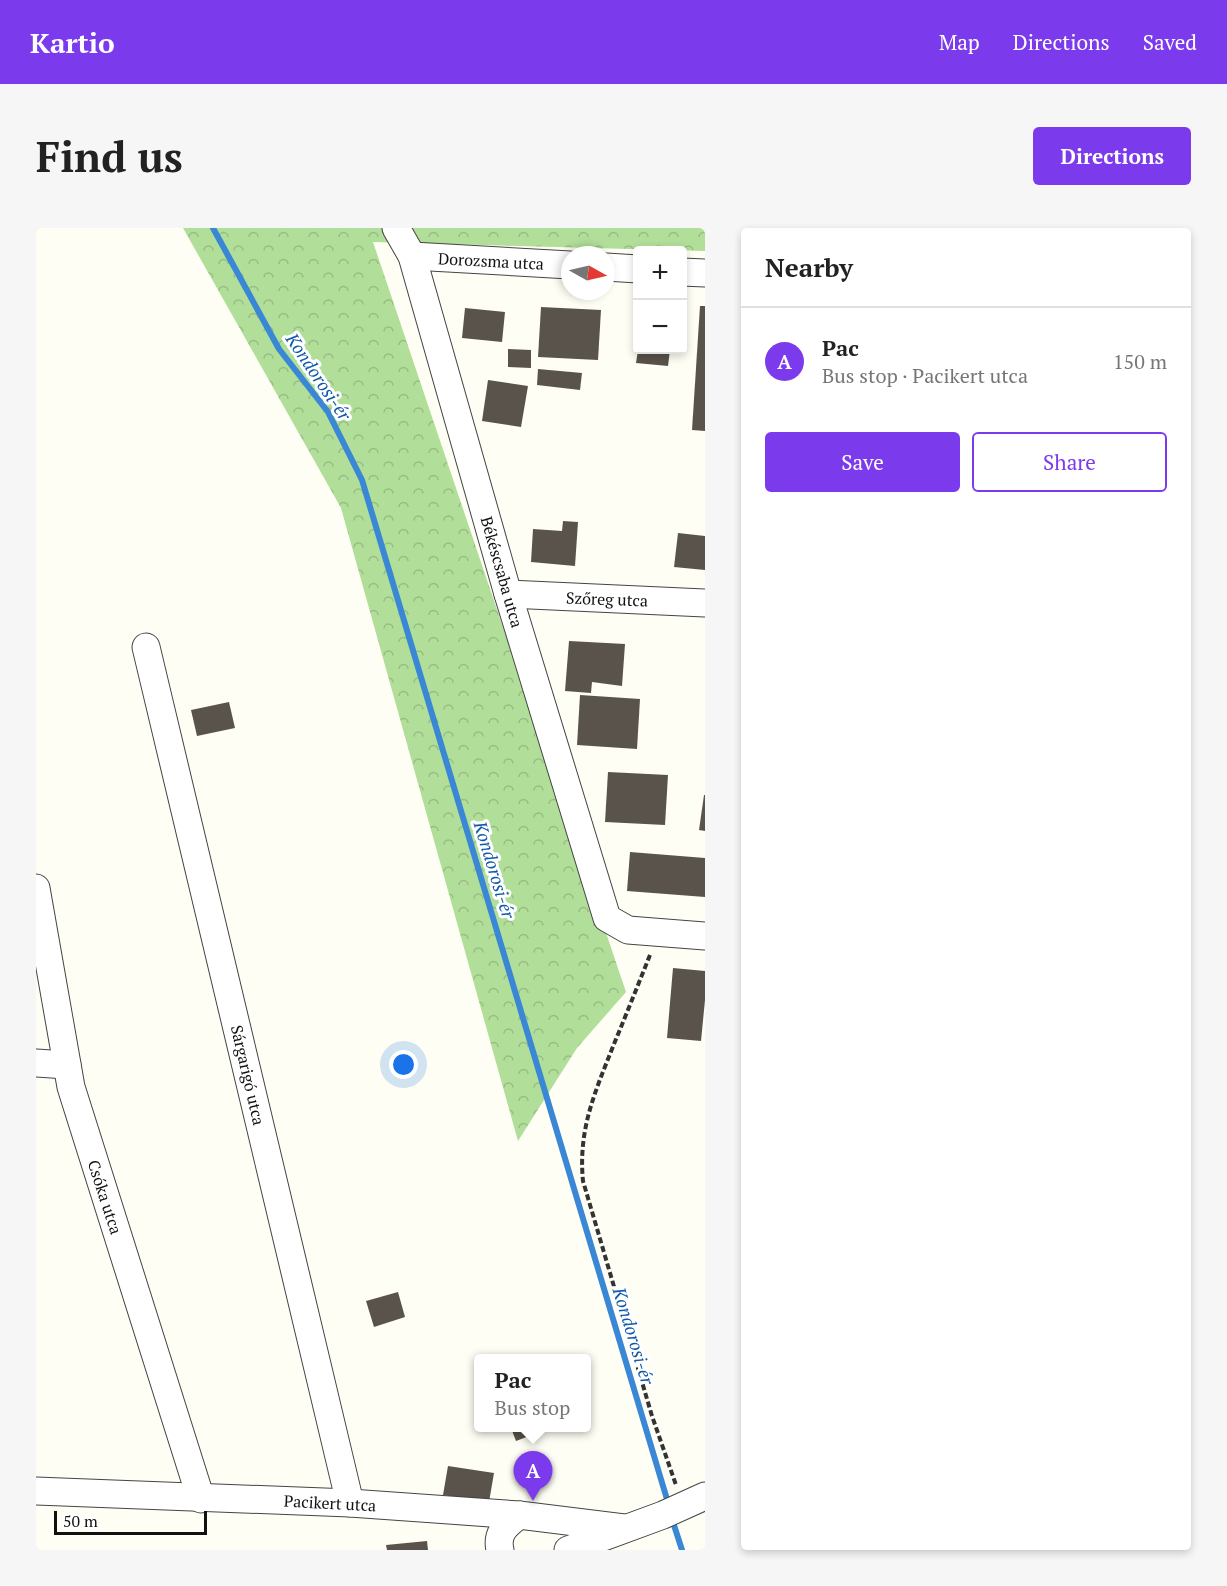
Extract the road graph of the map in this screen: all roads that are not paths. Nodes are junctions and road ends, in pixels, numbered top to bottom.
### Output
1 (396, 228) edge
2 (412, 256) junction
3 (561, 264) edge
4 (615, 268) edge
5 (633, 269) edge
6 (687, 272) edge
7 (705, 273) edge
8 (508, 594) junction
9 (705, 603) edge
10 (146, 647) dead end
11 (36, 888) edge
12 (705, 936) edge
13 (36, 1063) edge
14 (67, 1065) junction
15 (36, 1491) edge
16 (201, 1499) junction
17 (350, 1503) junction
18 (682, 1506) edge
19 (519, 1515) junction
20 (624, 1528) junction
21 (500, 1550) edge
22 (568, 1550) edge

1 - 2 street, Békéscsaba utca
2 - 3 street, Dorozsma utca
2 - 8 street, Békéscsaba utca
4 - 5 street
6 - 7 street
8 - 9 street, Szőreg utca
8 - 12 street, Békéscsaba utca
10 - 17 street, Sárgarigó utca
11 - 14 street, Csóka utca
13 - 14 street
14 - 16 street, Csóka utca
15 - 16 street, Pacikert utca
16 - 17 street, Pacikert utca
17 - 19 street, Pacikert utca
18 - 20 street
19 - 20 street, Pacikert utca
19 - 21 street
20 - 22 street

